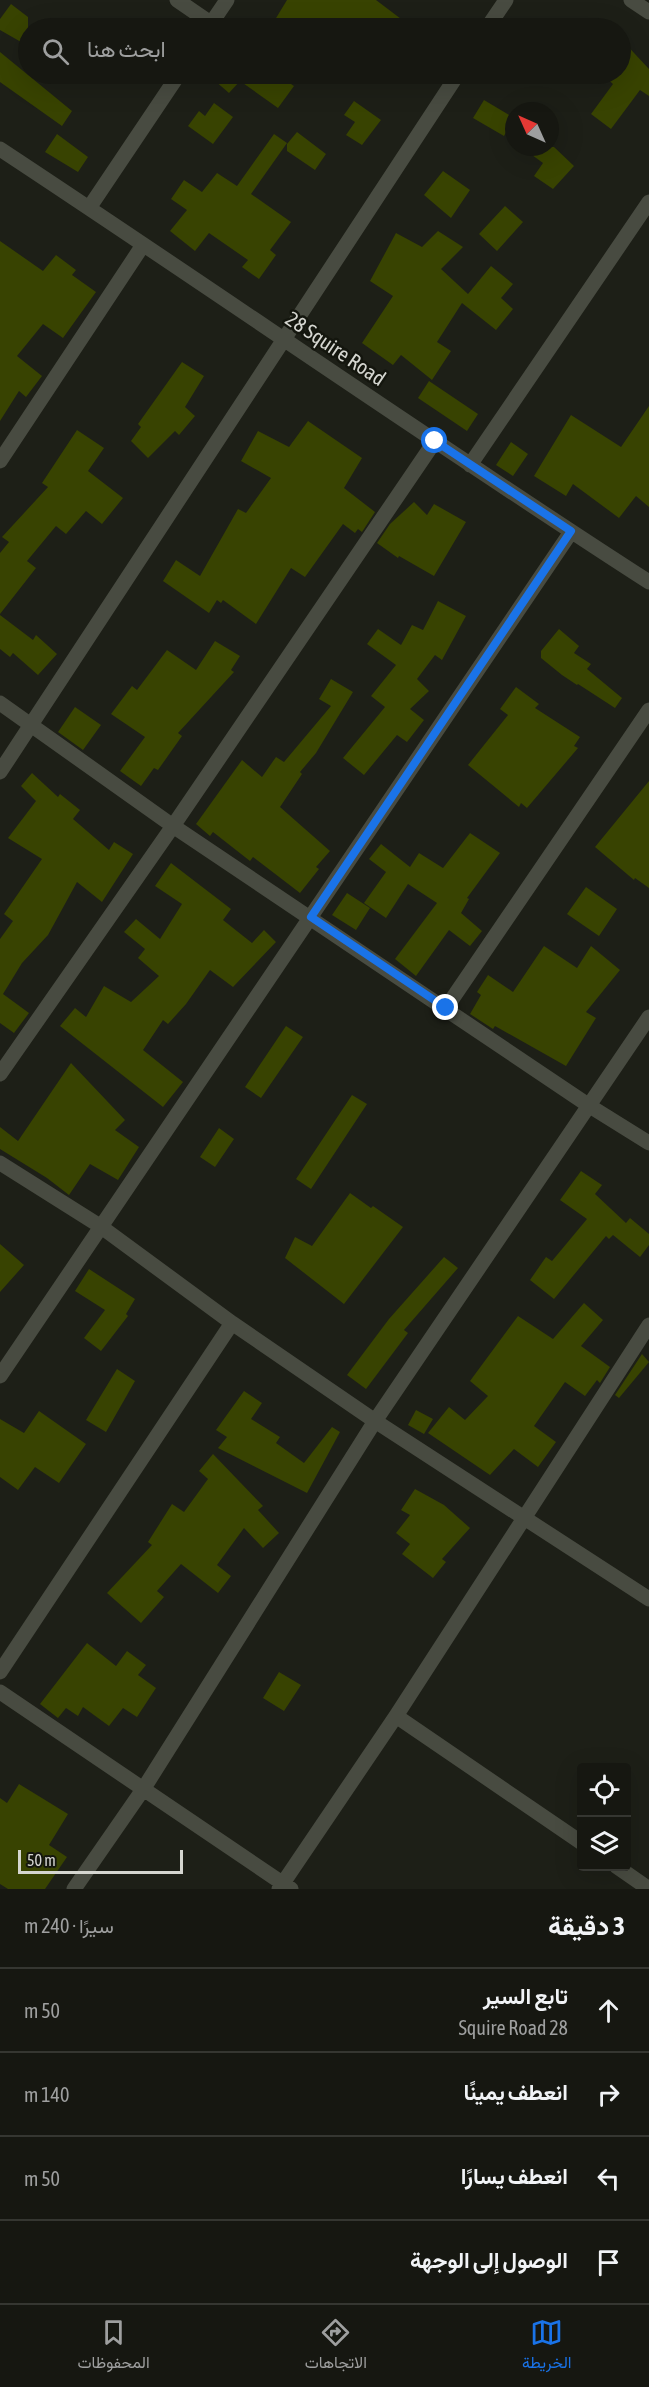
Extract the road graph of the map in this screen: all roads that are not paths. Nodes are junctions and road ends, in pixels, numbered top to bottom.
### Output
1 (177, 0) edge
2 (227, 0) edge
3 (506, 0) edge
4 (631, 0) edge
5 (649, 12) edge
6 (200, 18) edge
7 (215, 18) edge
8 (494, 18) edge
9 (171, 84) edge
10 (451, 84) edge
11 (2, 155) edge
12 (649, 202) edge
13 (89, 208) junction
14 (143, 245) junction
15 (284, 338) junction
16 (435, 441) junction
17 (0, 461) edge
18 (470, 465) junction
19 (571, 531) junction
20 (649, 582) edge
21 (0, 703) edge
22 (649, 710) edge
23 (32, 724) junction
24 (0, 772) edge
25 (173, 826) junction
26 (311, 917) junction
27 (446, 1008) junction
28 (649, 1017) edge
29 (0, 1074) edge
30 (588, 1105) junction
31 (649, 1143) edge
32 (0, 1163) edge
33 (100, 1226) junction
34 (232, 1323) junction
35 (649, 1325) edge
36 (0, 1376) edge
37 (375, 1421) junction
38 (524, 1520) junction
39 (649, 1599) edge
40 (0, 1672) edge
41 (0, 1692) edge
42 (396, 1716) junction
43 (144, 1788) junction
44 (577, 1840) edge
45 (623, 1871) edge
46 (284, 1887) edge
47 (74, 1889) edge
48 (649, 1889) edge

1 - 6 street
2 - 7 street
3 - 8 street
4 - 5 street
9 - 13 street
10 - 15 street
11 - 13 street, 28 Squire Road
12 - 18 street
13 - 14 street, 28 Squire Road
14 - 15 street, 28 Squire Road
14 - 17 street
15 - 16 street, 28 Squire Road
15 - 23 street
16 - 18 street, 28 Squire Road
16 - 25 street
18 - 19 street, 28 Squire Road
19 - 20 street, 28 Squire Road
19 - 26 street
21 - 23 street
22 - 27 street
23 - 24 street
23 - 25 street
25 - 26 street
25 - 29 street
26 - 27 street
26 - 33 street
27 - 30 street
28 - 30 street
30 - 31 street
30 - 37 street
32 - 33 street
33 - 34 street
33 - 36 street
34 - 37 street
34 - 40 street
35 - 38 street
37 - 38 street
37 - 43 street
38 - 39 street
38 - 42 street
41 - 43 street
42 - 44 street
42 - 46 street
43 - 46 street
43 - 47 street
45 - 48 street

